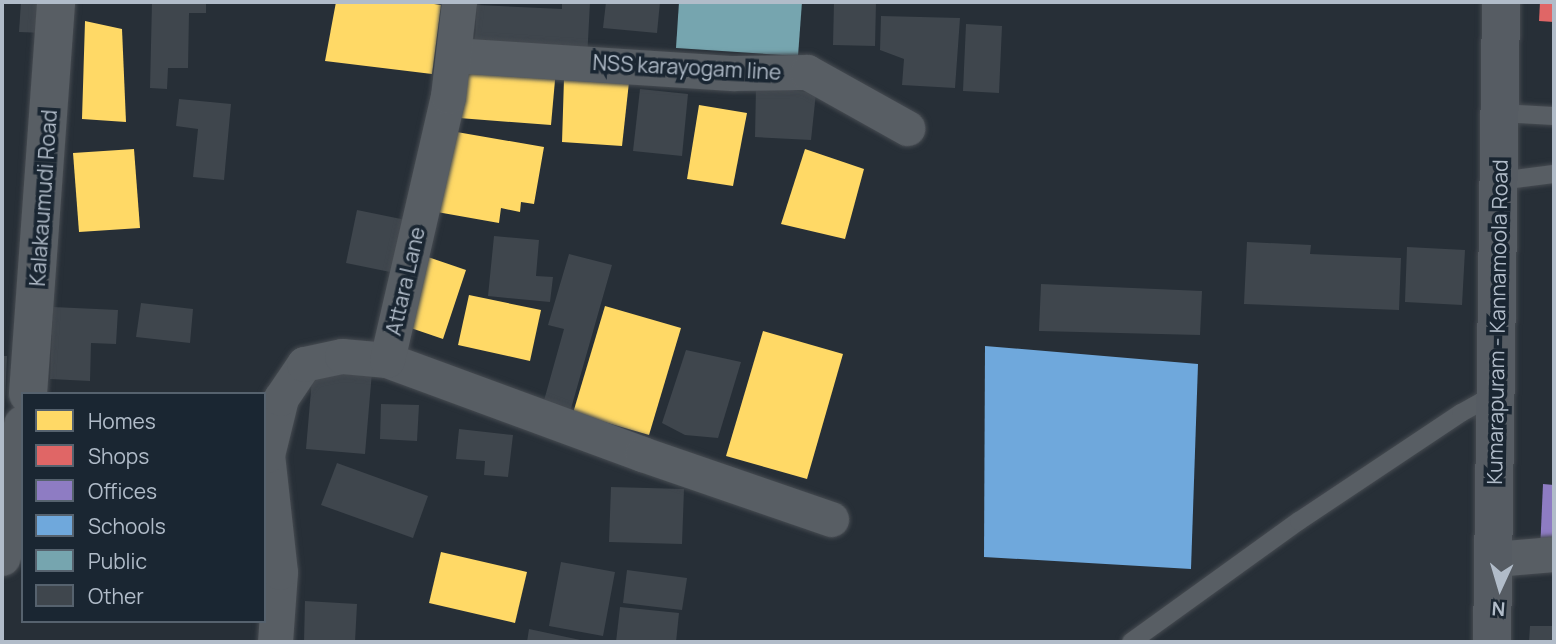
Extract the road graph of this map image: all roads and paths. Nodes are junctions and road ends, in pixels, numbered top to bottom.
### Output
1 (56, 2) edge
2 (459, 2) edge
3 (1501, 2) edge
4 (453, 55) junction
5 (1500, 113) junction
6 (1554, 116) edge
7 (907, 128) dead end
8 (1554, 174) edge
9 (1499, 181) junction
10 (387, 360) junction
11 (28, 392) edge
12 (1497, 393) junction
13 (21, 438) edge
14 (831, 519) dead end
15 (1554, 554) edge
16 (2, 557) edge
17 (1494, 559) junction
18 (275, 642) edge
19 (1131, 642) edge
20 (1492, 642) edge

1 - 11 street, Kalakaumudi Road
2 - 4 street, Attara Lane
3 - 5 main road, Kumarapuram - Kannamoola Road
4 - 7 street, NSS karayogam line
4 - 10 street, Attara Lane
5 - 6 lane
5 - 9 main road, Kumarapuram - Kannamoola Road
8 - 9 lane
9 - 12 main road, Kumarapuram - Kannamoola Road
10 - 14 street
10 - 18 street, Attara Lane
12 - 17 main road, Kumarapuram - Kannamoola Road
12 - 19 lane
13 - 16 street
15 - 17 street
17 - 20 main road, Kumarapuram - Kannamoola Road

